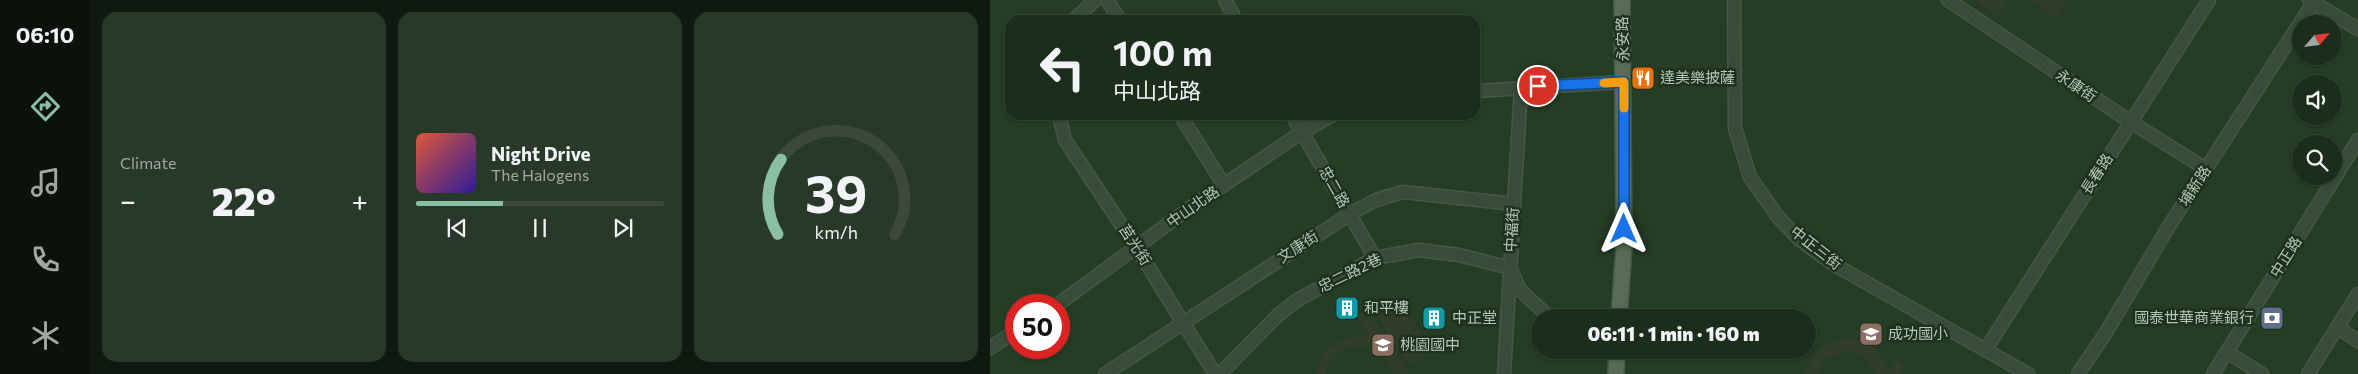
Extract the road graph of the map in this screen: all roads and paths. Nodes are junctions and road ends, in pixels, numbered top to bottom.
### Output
1 (1095, 0) edge
2 (1107, 0) edge
3 (1225, 0) edge
4 (1622, 0) edge
5 (1734, 0) edge
6 (1948, 0) edge
7 (2209, 0) edge
8 (2312, 1) edge
9 (1079, 15) edge
10 (1117, 15) edge
11 (1233, 15) edge
12 (2358, 30) edge
13 (1624, 82) junction
14 (1521, 87) junction
15 (1480, 91) edge
16 (1060, 120) edge
17 (1183, 120) edge
18 (1295, 120) edge
19 (1324, 120) edge
20 (2131, 122) junction
21 (1302, 132) junction
22 (2358, 140) edge
23 (2206, 169) junction
24 (1224, 185) junction
25 (1514, 204) junction
26 (1350, 214) junction
27 (1136, 247) junction
28 (1375, 258) junction
29 (1510, 268) junction
30 (2358, 294) edge
31 (1070, 295) edge
32 (1541, 309) edge
33 (1620, 309) edge
34 (1183, 322) junction
35 (2337, 327) junction
36 (1005, 338) edge
37 (2358, 341) edge
38 (990, 348) edge
39 (1986, 349) junction
40 (2227, 352) junction
41 (1617, 359) edge
42 (1105, 374) edge
43 (1215, 374) edge
44 (1220, 374) edge
45 (1504, 374) edge
46 (1616, 374) edge
47 (2028, 374) edge
48 (2078, 374) edge
49 (2213, 374) edge
50 (2262, 374) edge
51 (2308, 374) edge

1 - 9 street
2 - 10 street
3 - 11 street
4 - 13 main road, 永安路
5 - 39 street, 中正三街
6 - 20 street, 永康街
7 - 20 street, 長春路
8 - 12 street
8 - 23 street, 埔新路
13 - 14 street
13 - 33 main road, 永安路
14 - 15 street
14 - 25 street, 中福街
16 - 27 street, 莒光街
17 - 24 street
18 - 21 street, 忠二路
19 - 21 street, 中山北路
20 - 23 street, 永康街
20 - 39 street, 長春路
21 - 24 street, 中山北路
21 - 26 street, 忠二路
22 - 40 street, 中正路
23 - 48 street, 埔新路
24 - 27 street, 中山北路
25 - 26 street, 文康街
25 - 29 street, 中福街
26 - 28 street, 忠二路
26 - 34 street, 文康街
27 - 31 street, 中山北路
27 - 34 street, 莒光街
28 - 29 street, 忠二路2巷
28 - 44 street, 忠二路2巷
29 - 32 street
29 - 45 street, 中福街
30 - 35 street
34 - 42 street, 文康街
34 - 43 street, 莒光街
35 - 37 street
35 - 51 street
36 - 38 street
39 - 47 street, 中正三街
40 - 49 street, 中正路
40 - 50 street
41 - 46 main road

